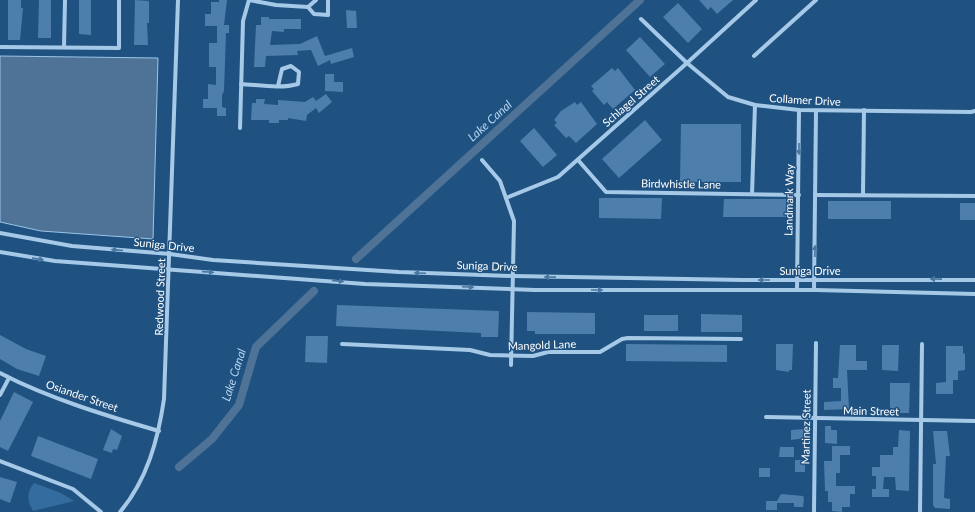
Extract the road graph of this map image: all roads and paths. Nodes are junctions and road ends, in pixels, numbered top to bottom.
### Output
1 (64, 0) edge
2 (119, 0) edge
3 (178, 0) edge
4 (249, 0) edge
5 (316, 0) edge
6 (328, 0) edge
7 (756, 0) edge
8 (816, 0) edge
9 (308, 7) junction
10 (641, 19) dead end
11 (0, 47) edge
12 (64, 47) junction
13 (754, 56) dead end
14 (688, 63) junction
15 (241, 84) junction
16 (278, 86) junction
17 (755, 105) junction
18 (799, 110) junction
19 (816, 110) junction
20 (864, 110) junction
21 (975, 111) edge
22 (240, 128) dead end
23 (482, 160) dead end
24 (578, 160) junction
25 (752, 194) junction
26 (799, 195) junction
27 (815, 195) junction
28 (863, 195) junction
29 (975, 196) edge
30 (506, 198) junction
31 (0, 233) edge
32 (0, 252) edge
33 (170, 254) junction
34 (169, 270) junction
35 (513, 276) junction
36 (797, 280) junction
37 (814, 280) junction
38 (975, 280) edge
39 (513, 290) junction
40 (797, 290) junction
41 (814, 290) junction
42 (975, 294) edge
43 (741, 339) dead end
44 (816, 343) dead end
45 (342, 344) dead end
46 (922, 344) dead end
47 (511, 355) junction
48 (511, 365) dead end
49 (0, 373) edge
50 (8, 378) junction
51 (0, 394) edge
52 (766, 417) dead end
53 (816, 418) junction
54 (922, 421) junction
55 (975, 421) edge
56 (159, 431) junction
57 (0, 461) edge
58 (101, 512) edge
59 (120, 512) edge
60 (814, 512) edge
61 (920, 512) edge

1 - 12 street
2 - 12 street
3 - 33 street, Redwood Street
4 - 9 street
4 - 15 street
5 - 9 street
6 - 9 street
7 - 14 street, Schlagel Street
8 - 13 street
10 - 14 street, Collamer Drive
11 - 12 street
14 - 17 street, Collamer Drive
14 - 24 street, Schlagel Street
15 - 16 street
15 - 22 street
16 - 16 street
17 - 18 street, Collamer Drive
17 - 25 street
18 - 19 street, Collamer Drive
18 -> 26 street, Landmark Way
19 - 20 street, Collamer Drive
19 - 27 street
20 - 21 street, Collamer Drive
20 - 28 street
23 - 30 street
24 - 25 street, Birdwhistle Lane
24 - 30 street, Schlagel Street
25 - 26 street, Birdwhistle Lane
26 - 36 street, Landmark Way
27 - 28 street
37 -> 27 street
28 - 29 street
30 - 35 street
33 -> 31 street, Suniga Drive
32 -> 34 street, Suniga Drive
33 - 34 street, Redwood Street
35 -> 33 street, Suniga Drive
34 -> 39 street, Suniga Drive
34 - 56 street, Redwood Street
36 -> 35 street, Suniga Drive
35 - 39 street
36 - 37 street, Suniga Drive
36 - 40 street, Landmark Way
38 -> 37 street, Suniga Drive
37 - 41 street
39 -> 40 street, Suniga Drive
39 - 47 street
40 - 41 street, Suniga Drive
41 - 42 street, Suniga Drive
43 - 47 street, Mangold Lane
44 - 53 street, Martinez Street
45 - 47 street, Mangold Lane
46 - 54 street
47 - 48 street
49 - 50 street, Osiander Street
50 - 51 street
50 - 56 street, Osiander Street
52 - 53 street, Main Street
53 - 54 street, Main Street
53 - 60 street, Martinez Street
54 - 55 street, Main Street
54 - 61 street
56 - 59 street, Redwood Street
57 - 58 street

